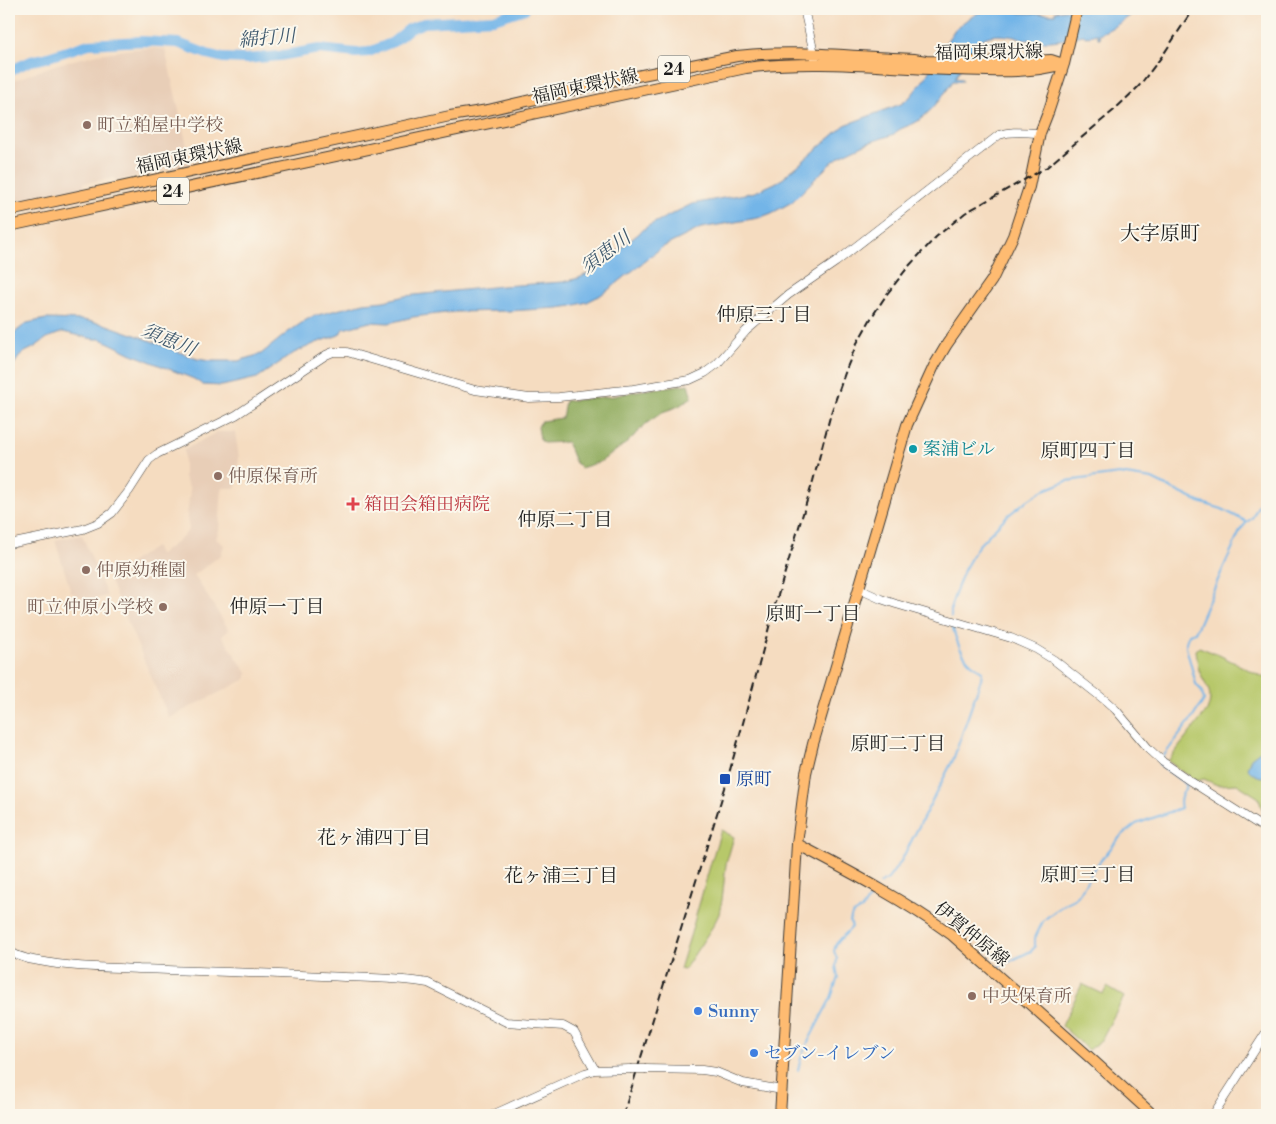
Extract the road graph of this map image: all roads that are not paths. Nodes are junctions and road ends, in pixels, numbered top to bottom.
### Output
1 (804, 9) edge
2 (1077, 9) edge
3 (815, 59) junction
4 (1064, 64) junction
5 (929, 65) junction
6 (1040, 133) junction
7 (9, 211) edge
8 (9, 226) edge
9 (9, 544) edge
10 (858, 589) junction
11 (1267, 830) edge
12 (797, 844) junction
13 (9, 951) edge
14 (1267, 1031) edge
15 (595, 1070) junction
16 (782, 1090) junction
17 (492, 1115) edge
18 (780, 1115) edge
19 (1153, 1115) edge
20 (1213, 1115) edge

1 - 3 street
2 - 4 main road
3 - 5 main road, 福岡東環状線 / 24
3 - 7 main road, 福岡東環状線 / 24
3 - 8 main road, 福岡東環状線 / 24
4 - 5 main road, 福岡東環状線 / 24
4 - 5 main road, 福岡東環状線 / 24
4 - 6 main road
6 - 9 street
6 - 10 main road
10 - 11 street
10 - 12 main road
12 - 16 main road
12 - 19 main road, 伊賀仲原線
13 - 15 street
14 - 20 street
15 - 16 street, bridge
15 - 17 street
16 - 18 main road

